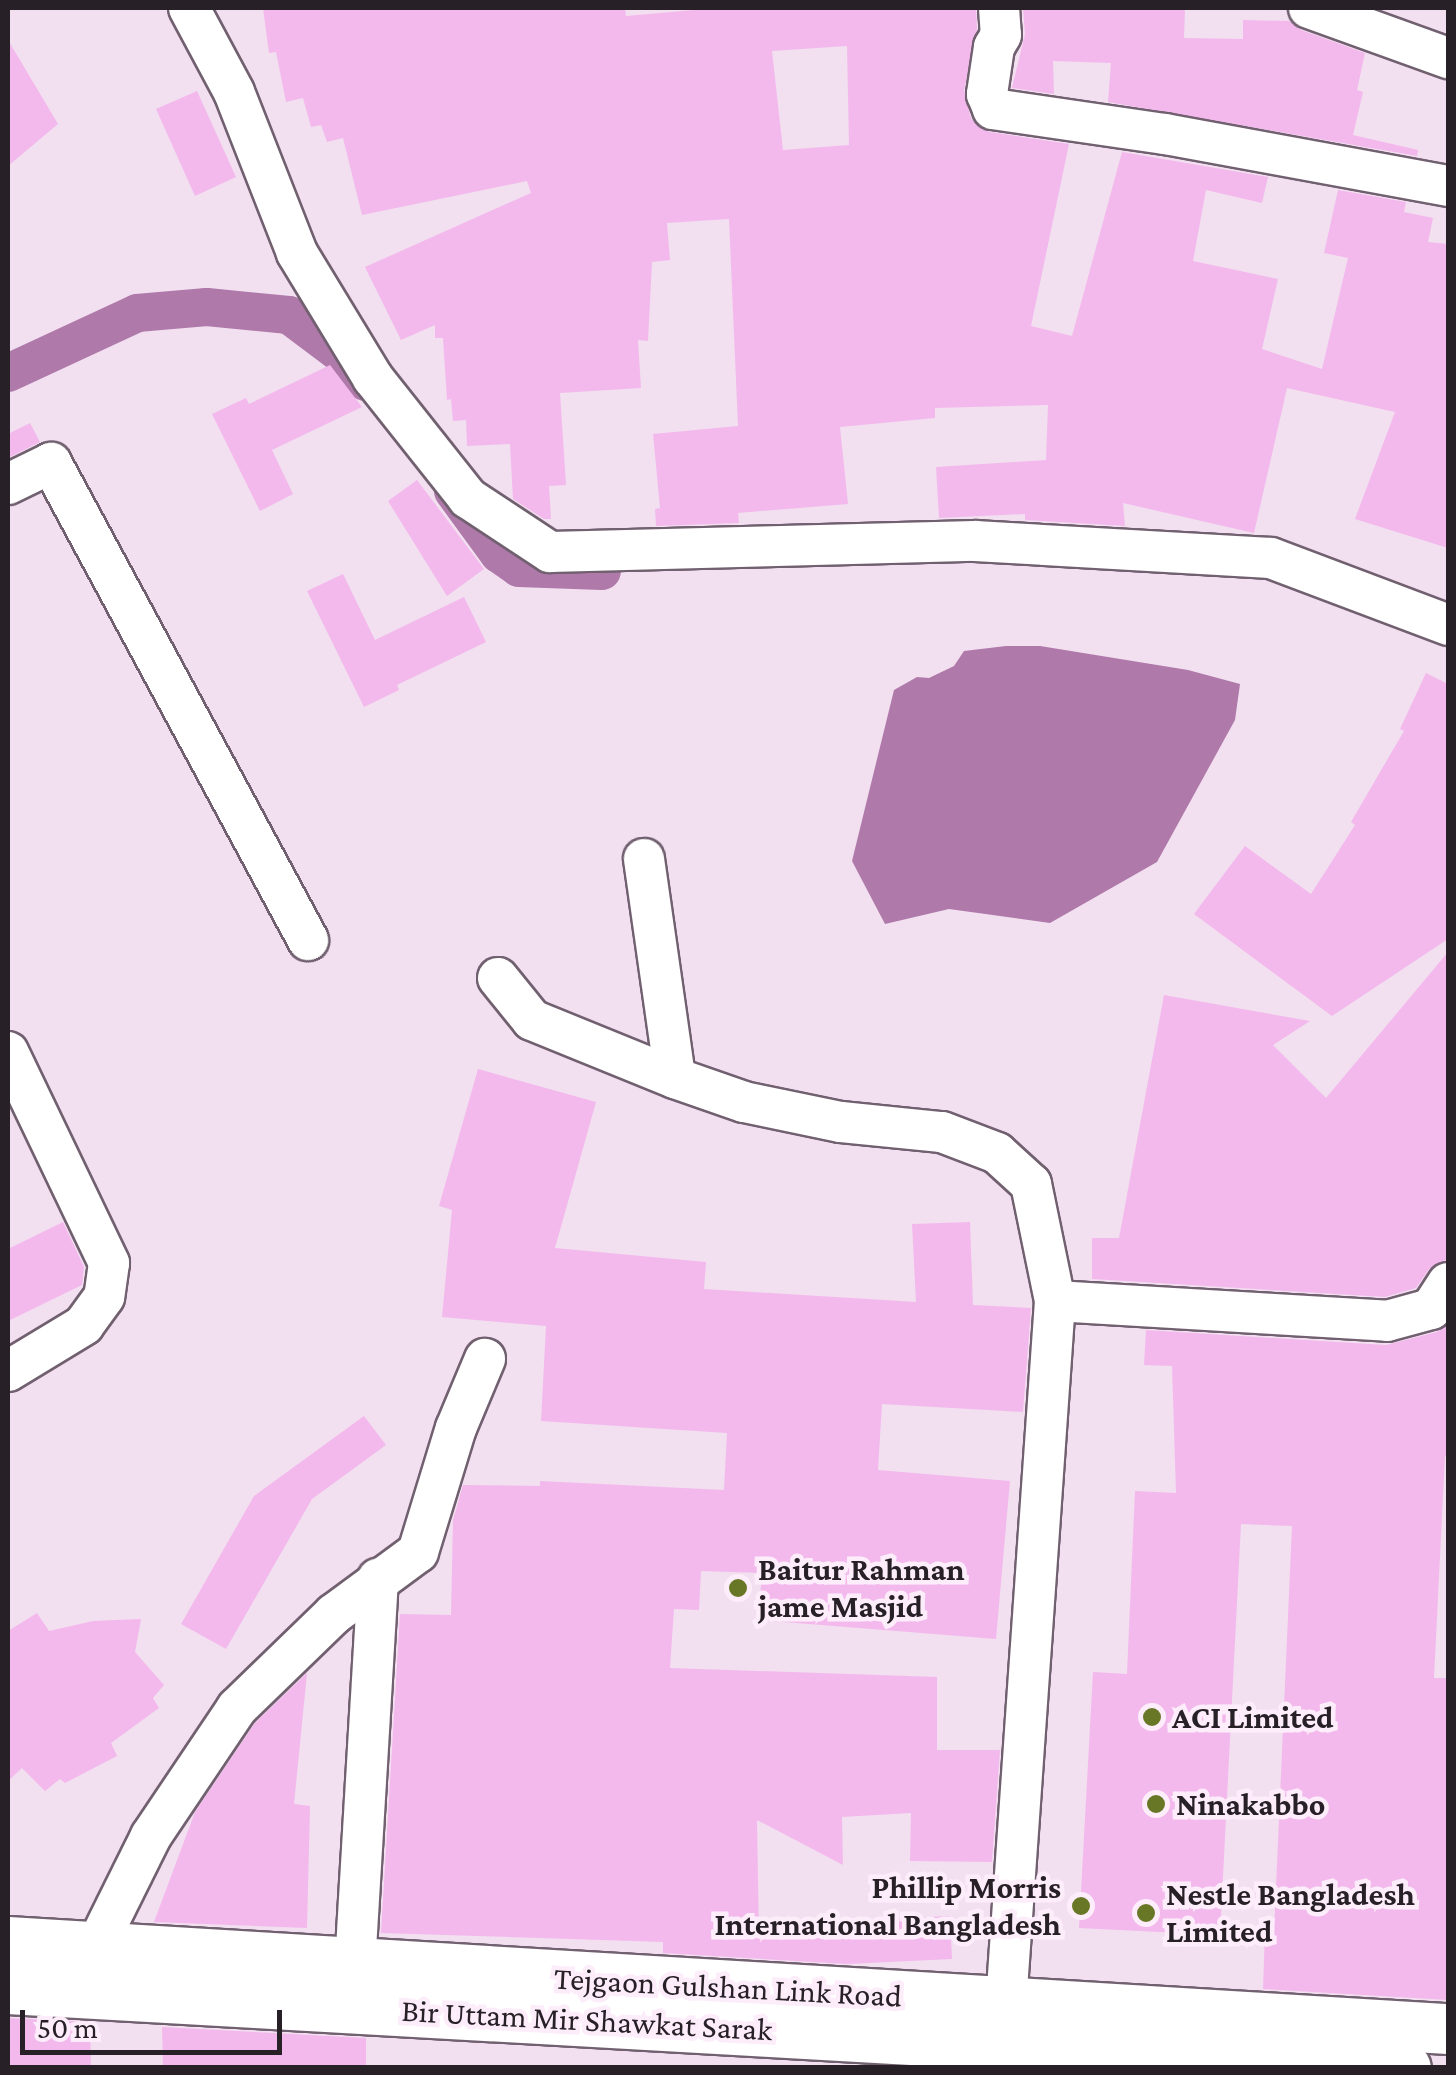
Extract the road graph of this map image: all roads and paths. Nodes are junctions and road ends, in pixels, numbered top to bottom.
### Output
1 (188, 8) edge
2 (999, 8) edge
3 (1309, 8) edge
4 (1448, 58) edge
5 (1448, 186) edge
6 (8, 484) edge
7 (1448, 625) edge
8 (644, 859) dead end
9 (308, 940) dead end
10 (498, 978) dead end
11 (8, 1052) edge
12 (675, 1078) junction
13 (1448, 1282) edge
14 (1056, 1301) junction
15 (485, 1359) dead end
16 (8, 1371) edge
17 (378, 1579) junction
18 (8, 1942) edge
19 (95, 1949) junction
20 (355, 1966) junction
21 (8, 1989) edge
22 (1448, 2029) edge
23 (1003, 2037) edge
24 (1406, 2068) edge

1 - 7 street
2 - 5 street
3 - 4 street
6 - 9 street
8 - 12 street
10 - 12 street
11 - 16 street
12 - 14 street
13 - 14 street
14 - 23 street
15 - 17 street
17 - 19 street
17 - 20 street
18 - 19 main road, Tejgaon Gulshan Link Road
19 - 20 main road, Tejgaon Gulshan Link Road
20 - 23 main road, Tejgaon Gulshan Link Road
21 - 23 main road, Bir Uttam Mir Shawkat Sarak
22 - 23 main road, Tejgaon Gulshan Link Road
23 - 24 main road, Bir Uttam Mir Shawkat Sarak

